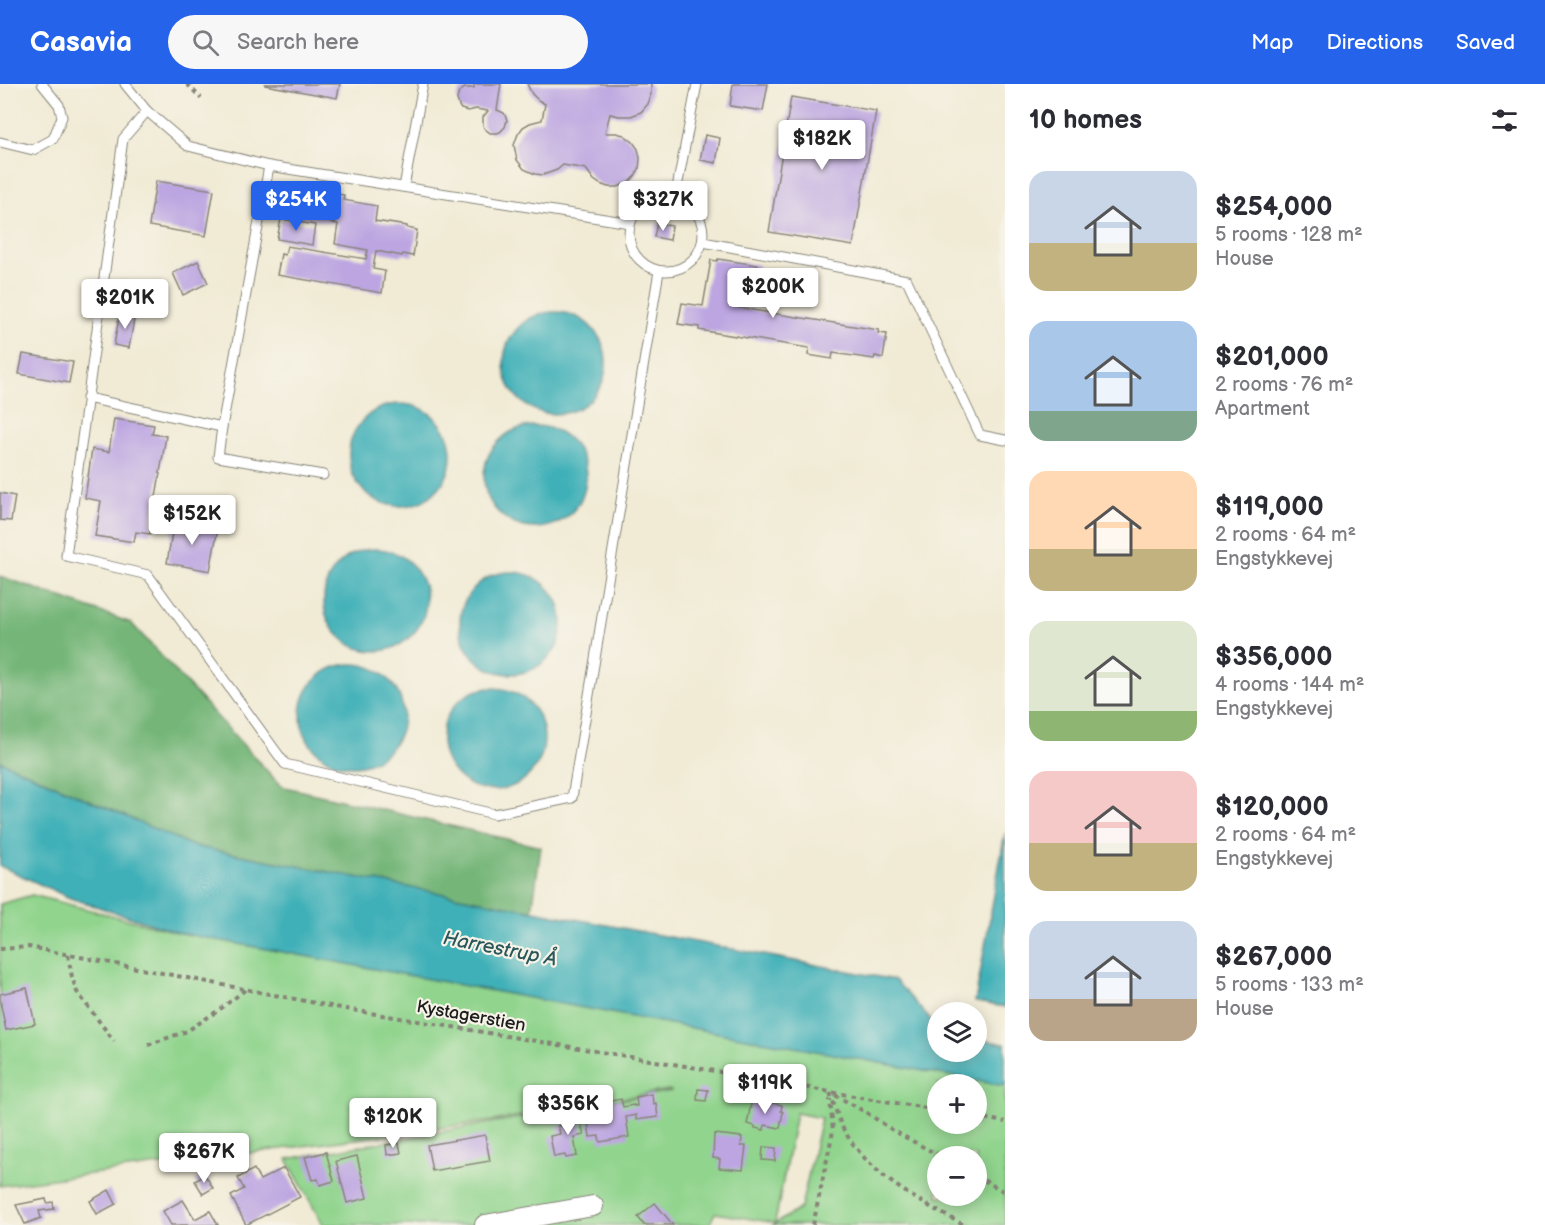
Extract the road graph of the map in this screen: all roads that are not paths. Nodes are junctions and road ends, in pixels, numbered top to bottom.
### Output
1 (42, 84) edge
2 (125, 84) edge
3 (423, 84) edge
4 (697, 84) edge
5 (147, 111) junction
6 (0, 142) edge
7 (269, 166) junction
8 (404, 187) junction
9 (675, 198) junction
10 (630, 223) junction
11 (703, 242) junction
12 (659, 271) junction
13 (87, 398) junction
14 (222, 427) junction
15 (1005, 440) edge
16 (323, 475) dead end
17 (593, 1206) dead end
18 (485, 1225) edge

1 - 6 lane
2 - 5 lane
3 - 8 lane
4 - 9 lane
5 - 7 lane
5 - 13 lane
7 - 8 lane
7 - 14 lane
8 - 10 lane
9 - 10 lane
9 - 11 lane
10 - 12 lane
11 - 12 lane
11 - 15 lane
12 - 13 lane
13 - 14 lane
14 - 16 lane
17 - 18 street

